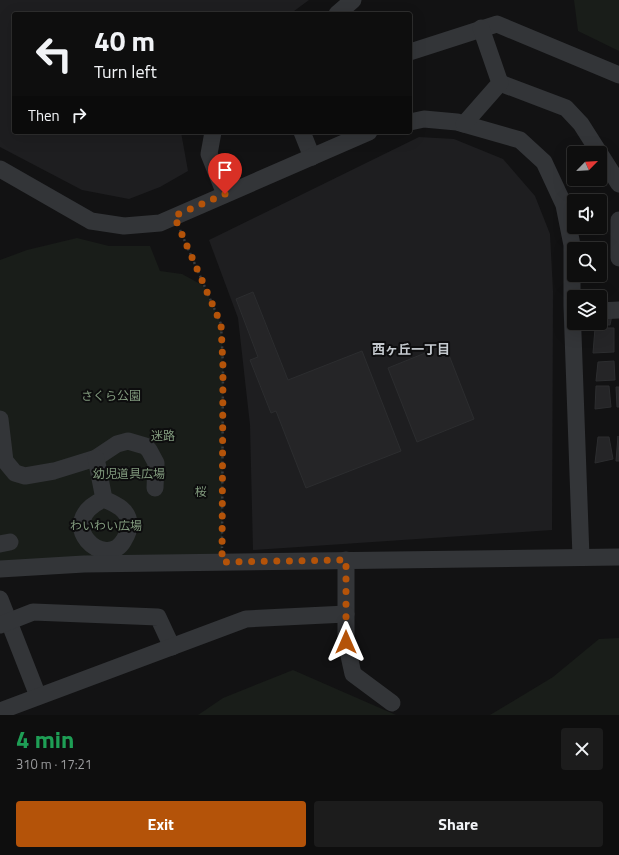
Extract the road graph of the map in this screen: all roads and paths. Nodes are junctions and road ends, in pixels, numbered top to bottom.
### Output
1 (353, 0) edge
2 (338, 12) edge
3 (481, 28) junction
4 (412, 51) edge
5 (619, 75) edge
6 (500, 83) junction
7 (412, 122) edge
8 (464, 124) junction
9 (213, 134) edge
10 (303, 134) edge
11 (364, 134) edge
12 (312, 157) junction
13 (0, 169) edge
14 (619, 184) edge
15 (225, 194) junction
16 (174, 216) junction
17 (619, 220) edge
18 (619, 258) edge
19 (573, 290) edge
20 (619, 310) edge
21 (607, 311) edge
22 (574, 330) edge
23 (0, 419) edge
24 (96, 458) junction
25 (156, 488) dead end
26 (104, 499) dead end
27 (581, 557) junction
28 (619, 557) edge
29 (346, 560) junction
30 (222, 562) junction
31 (0, 570) edge
32 (0, 599) edge
33 (346, 614) junction
34 (4, 623) edge
35 (172, 647) junction
36 (38, 696) junction
37 (392, 703) dead end
38 (0, 711) edge

1 - 2 street
3 - 4 street
3 - 5 street
3 - 6 street
6 - 8 street
6 - 14 street
7 - 8 street
8 - 19 street
9 - 15 street
10 - 12 street
11 - 12 street
12 - 15 street
13 - 16 street
15 - 16 street
16 - 30 path
17 - 18 street
20 - 21 street
22 - 27 street
23 - 24 street
24 - 25 street
24 - 26 street
27 - 28 street
27 - 29 street
29 - 30 street
29 - 33 street
30 - 31 street
32 - 34 street
33 - 35 street
33 - 37 street
34 - 35 street
34 - 36 street
35 - 36 street
36 - 38 street

